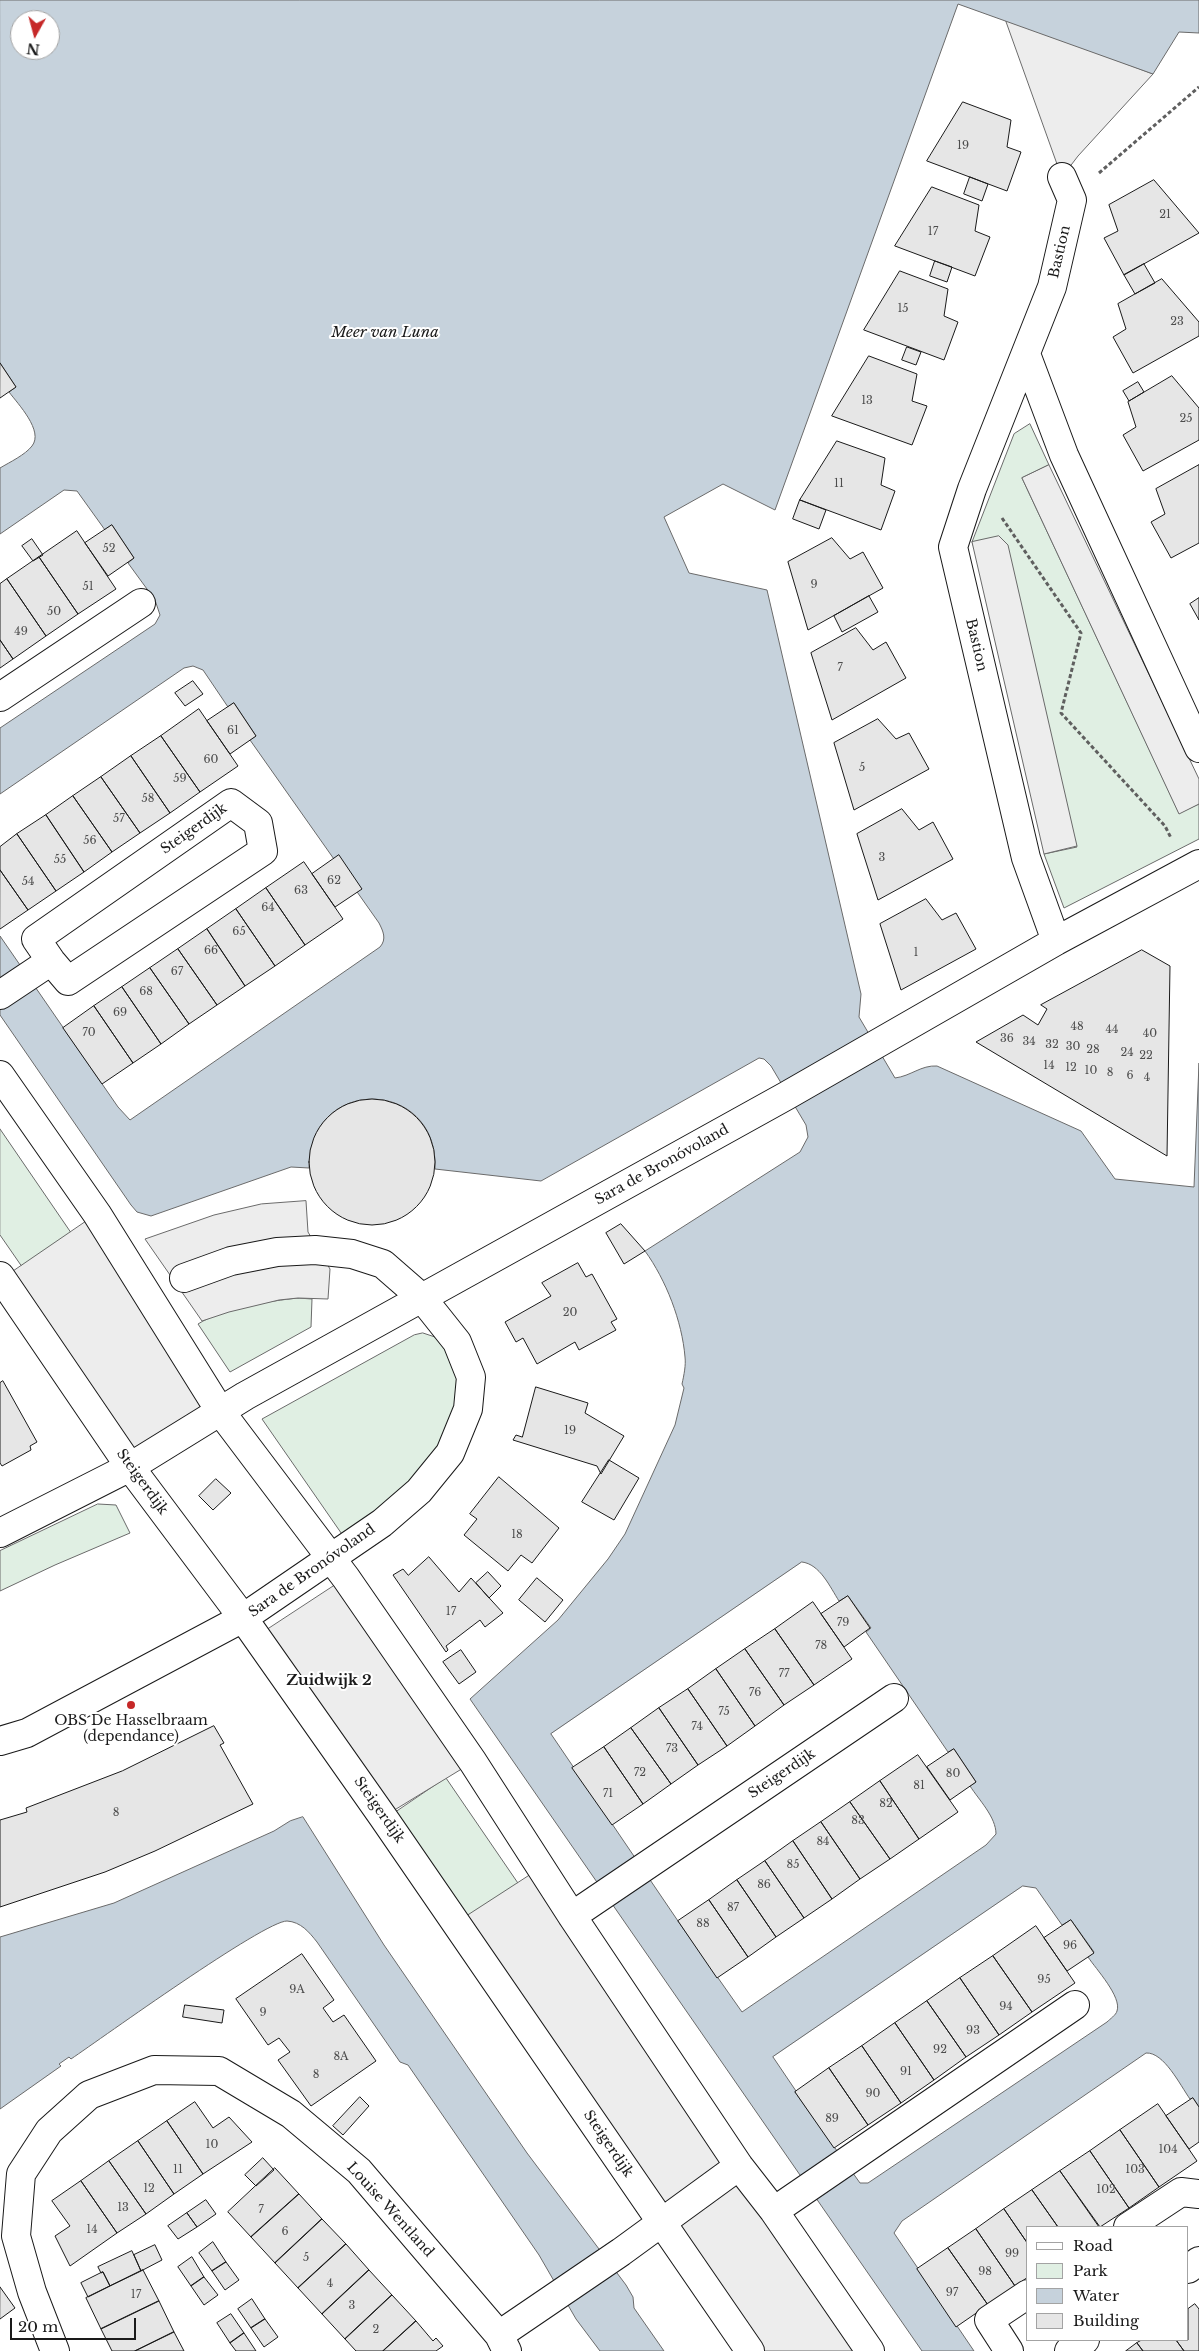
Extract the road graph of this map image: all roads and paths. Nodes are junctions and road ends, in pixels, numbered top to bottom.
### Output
1 (1199, 87) edge
2 (1067, 188) joint
3 (1026, 354) junction
4 (972, 489) junction
5 (141, 603) dead end
6 (0, 697) edge
7 (1199, 748) edge
8 (1198, 864) edge
9 (1056, 942) junction
10 (51, 962) junction
11 (0, 995) edge
12 (0, 1074) edge
13 (0, 1276) edge
14 (184, 1278) dead end
15 (422, 1298) junction
16 (220, 1411) junction
17 (130, 1467) junction
18 (0, 1533) edge
19 (331, 1557) junction
20 (243, 1618) junction
21 (894, 1698) dead end
22 (0, 1741) edge
23 (572, 1916) junction
24 (1075, 2005) dead end
25 (739, 2166) junction
26 (1199, 2194) edge
27 (774, 2211) junction
28 (662, 2223) junction
29 (1130, 2226) edge
30 (1026, 2295) edge
31 (1083, 2341) edge
32 (503, 2343) edge
33 (55, 2351) edge
34 (750, 2351) edge
35 (870, 2351) edge
36 (1009, 2351) edge
37 (1068, 2351) edge

1 - 2 path
2 - 3 street, Bastion
3 - 4 street, Bastion
3 - 7 street
4 - 8 path
4 - 9 street, Bastion
5 - 6 street
8 - 9 street
9 - 15 street, Sara de Bronóvoland
10 - 10 street, Steigerdijk
10 - 11 street
12 - 16 street
13 - 17 street, Steigerdijk
14 - 15 street, Sara de Bronóvoland
15 - 16 street, Sara de Bronóvoland
15 - 19 street, Sara de Bronóvoland
16 - 17 street, Sara de Bronóvoland
16 - 19 street
17 - 18 street, Sara de Bronóvoland
17 - 20 street, Steigerdijk
19 - 20 street, Sara de Bronóvoland
19 - 23 street
20 - 22 street, Sara de Bronóvoland
20 - 28 street, Steigerdijk
21 - 23 street, Steigerdijk
23 - 25 street
24 - 27 street
25 - 27 street
25 - 28 street, Louise Wentland
26 - 29 street
27 - 35 street
28 - 32 street, Louise Wentland
28 - 34 street, Steigerdijk
30 - 36 street
31 - 37 street
32 - 33 street, Louise Wentland

